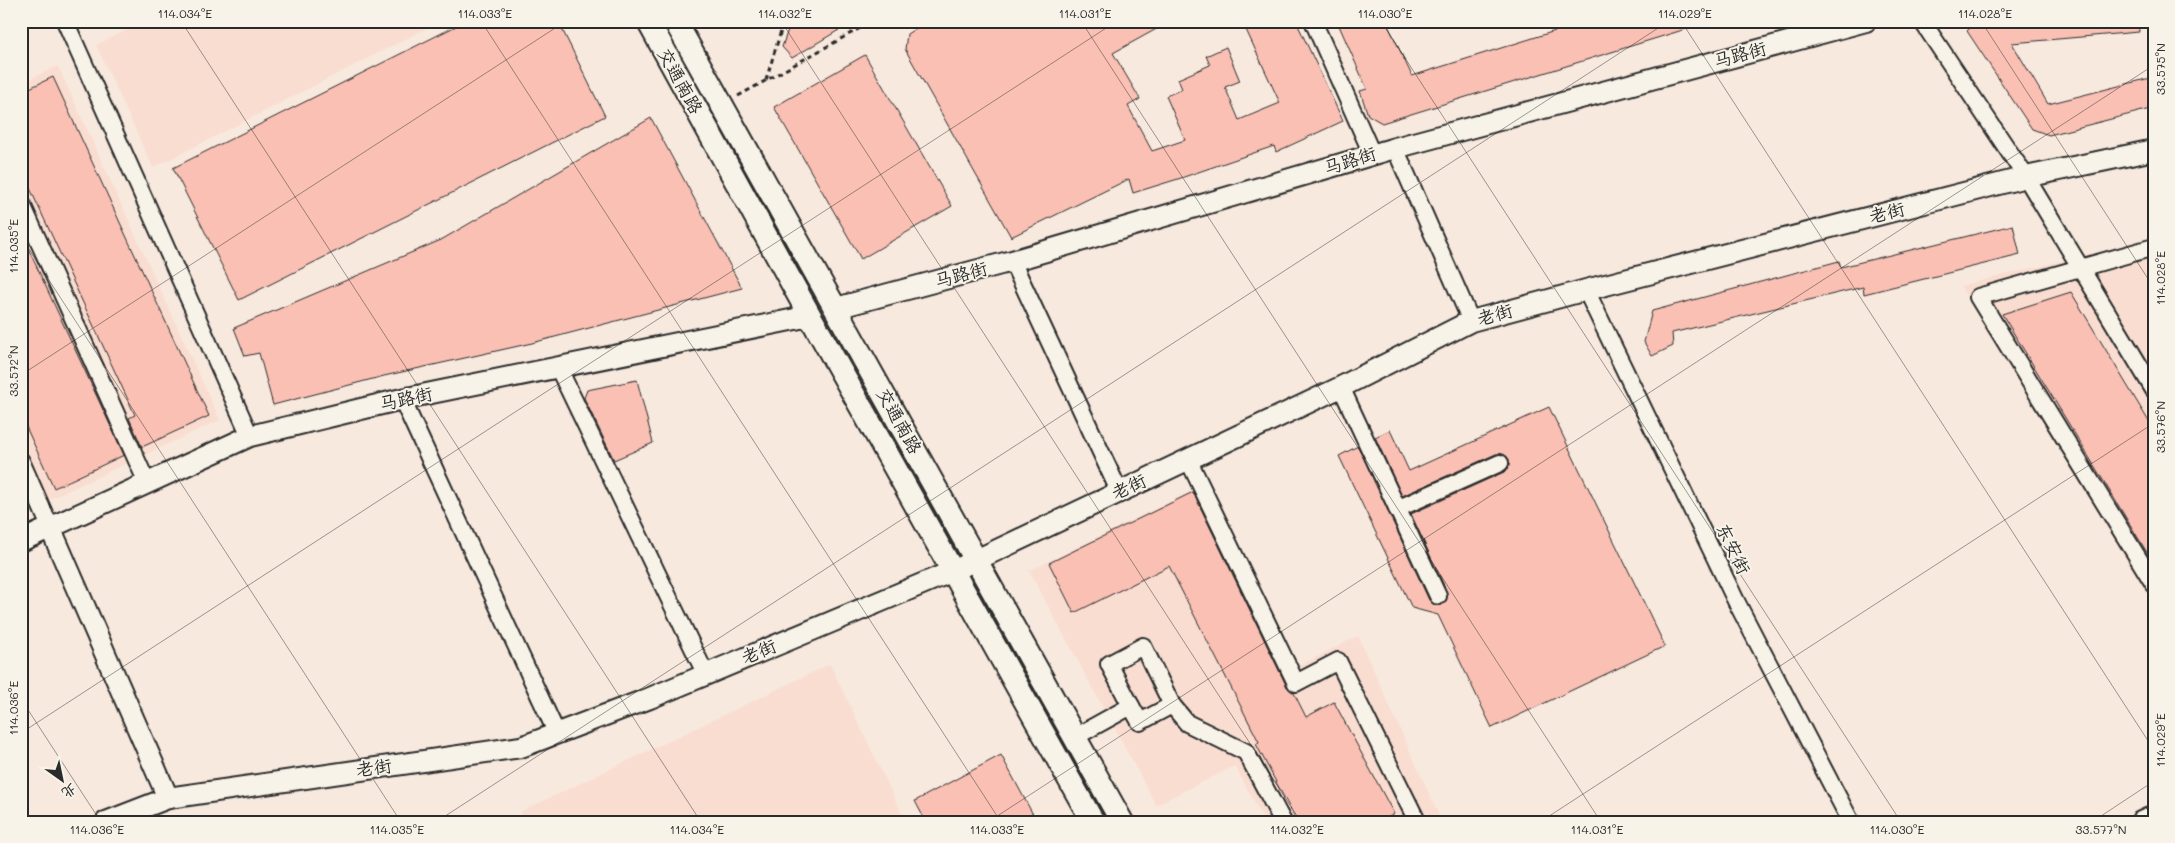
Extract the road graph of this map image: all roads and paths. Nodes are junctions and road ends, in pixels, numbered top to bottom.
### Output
1 (65, 21) edge
2 (648, 21) edge
3 (675, 21) edge
4 (784, 21) edge
5 (873, 21) edge
6 (1313, 21) edge
7 (1866, 21) edge
8 (1922, 21) edge
9 (766, 81) junction
10 (721, 106) junction
11 (1394, 148) junction
12 (2154, 150) edge
13 (1372, 154) junction
14 (2026, 177) junction
15 (21, 202) edge
16 (2154, 247) edge
17 (1012, 261) junction
18 (2081, 268) junction
19 (1586, 290) junction
20 (836, 308) junction
21 (810, 316) junction
22 (1471, 321) junction
23 (558, 367) junction
24 (1341, 387) junction
25 (2154, 390) edge
26 (402, 399) junction
27 (250, 436) junction
28 (1188, 459) junction
29 (21, 461) edge
30 (1500, 463) dead end
31 (147, 483) junction
32 (1119, 491) junction
33 (1398, 509) junction
34 (50, 528) junction
35 (21, 541) edge
36 (977, 559) junction
37 (953, 571) junction
38 (2154, 584) edge
39 (1438, 596) dead end
40 (706, 674) junction
41 (1172, 705) junction
42 (1131, 706) junction
43 (557, 734) junction
44 (1074, 737) junction
45 (168, 798) junction
46 (2154, 816) edge
47 (106, 822) edge
48 (1093, 822) edge
49 (1122, 822) edge
50 (1283, 822) edge
51 (1411, 822) edge
52 (1851, 822) edge
53 (2141, 822) edge

1 - 27 street
2 - 21 main road, 交通南路
3 - 10 main road, 交通南路
4 - 9 path
5 - 9 path
6 - 13 street
7 - 11 street, 马路街
8 - 14 street
9 - 10 path
10 - 20 main road, 交通南路
11 - 13 street, 马路街
11 - 22 street
12 - 14 street, 老街
13 - 17 street, 马路街
14 - 18 street
14 - 19 street, 老街
15 - 31 street
16 - 18 street
17 - 20 street, 马路街
17 - 32 street
18 - 25 street
18 - 38 street
19 - 22 street, 老街
19 - 52 street, 东安街
20 - 36 main road, 交通南路
21 - 23 street, 马路街
21 - 37 main road, 交通南路
22 - 24 street, 老街
23 - 26 street, 马路街
23 - 40 street
24 - 28 street, 老街
24 - 33 street
26 - 27 street, 马路街
26 - 43 street
27 - 31 street, 马路街
28 - 32 street, 老街
28 - 51 street
29 - 34 street
30 - 33 street
31 - 34 street, 马路街
32 - 36 street, 老街
33 - 39 street
34 - 35 street, 马路街
34 - 45 street
36 - 37 street, 老街
36 - 44 main road, 交通南路
37 - 40 street, 老街
37 - 48 main road, 交通南路
40 - 43 street, 老街
41 - 42 street
41 - 42 street
41 - 50 street
42 - 44 street
43 - 45 street, 老街
44 - 49 main road, 交通南路
45 - 47 street, 老街
46 - 53 street

